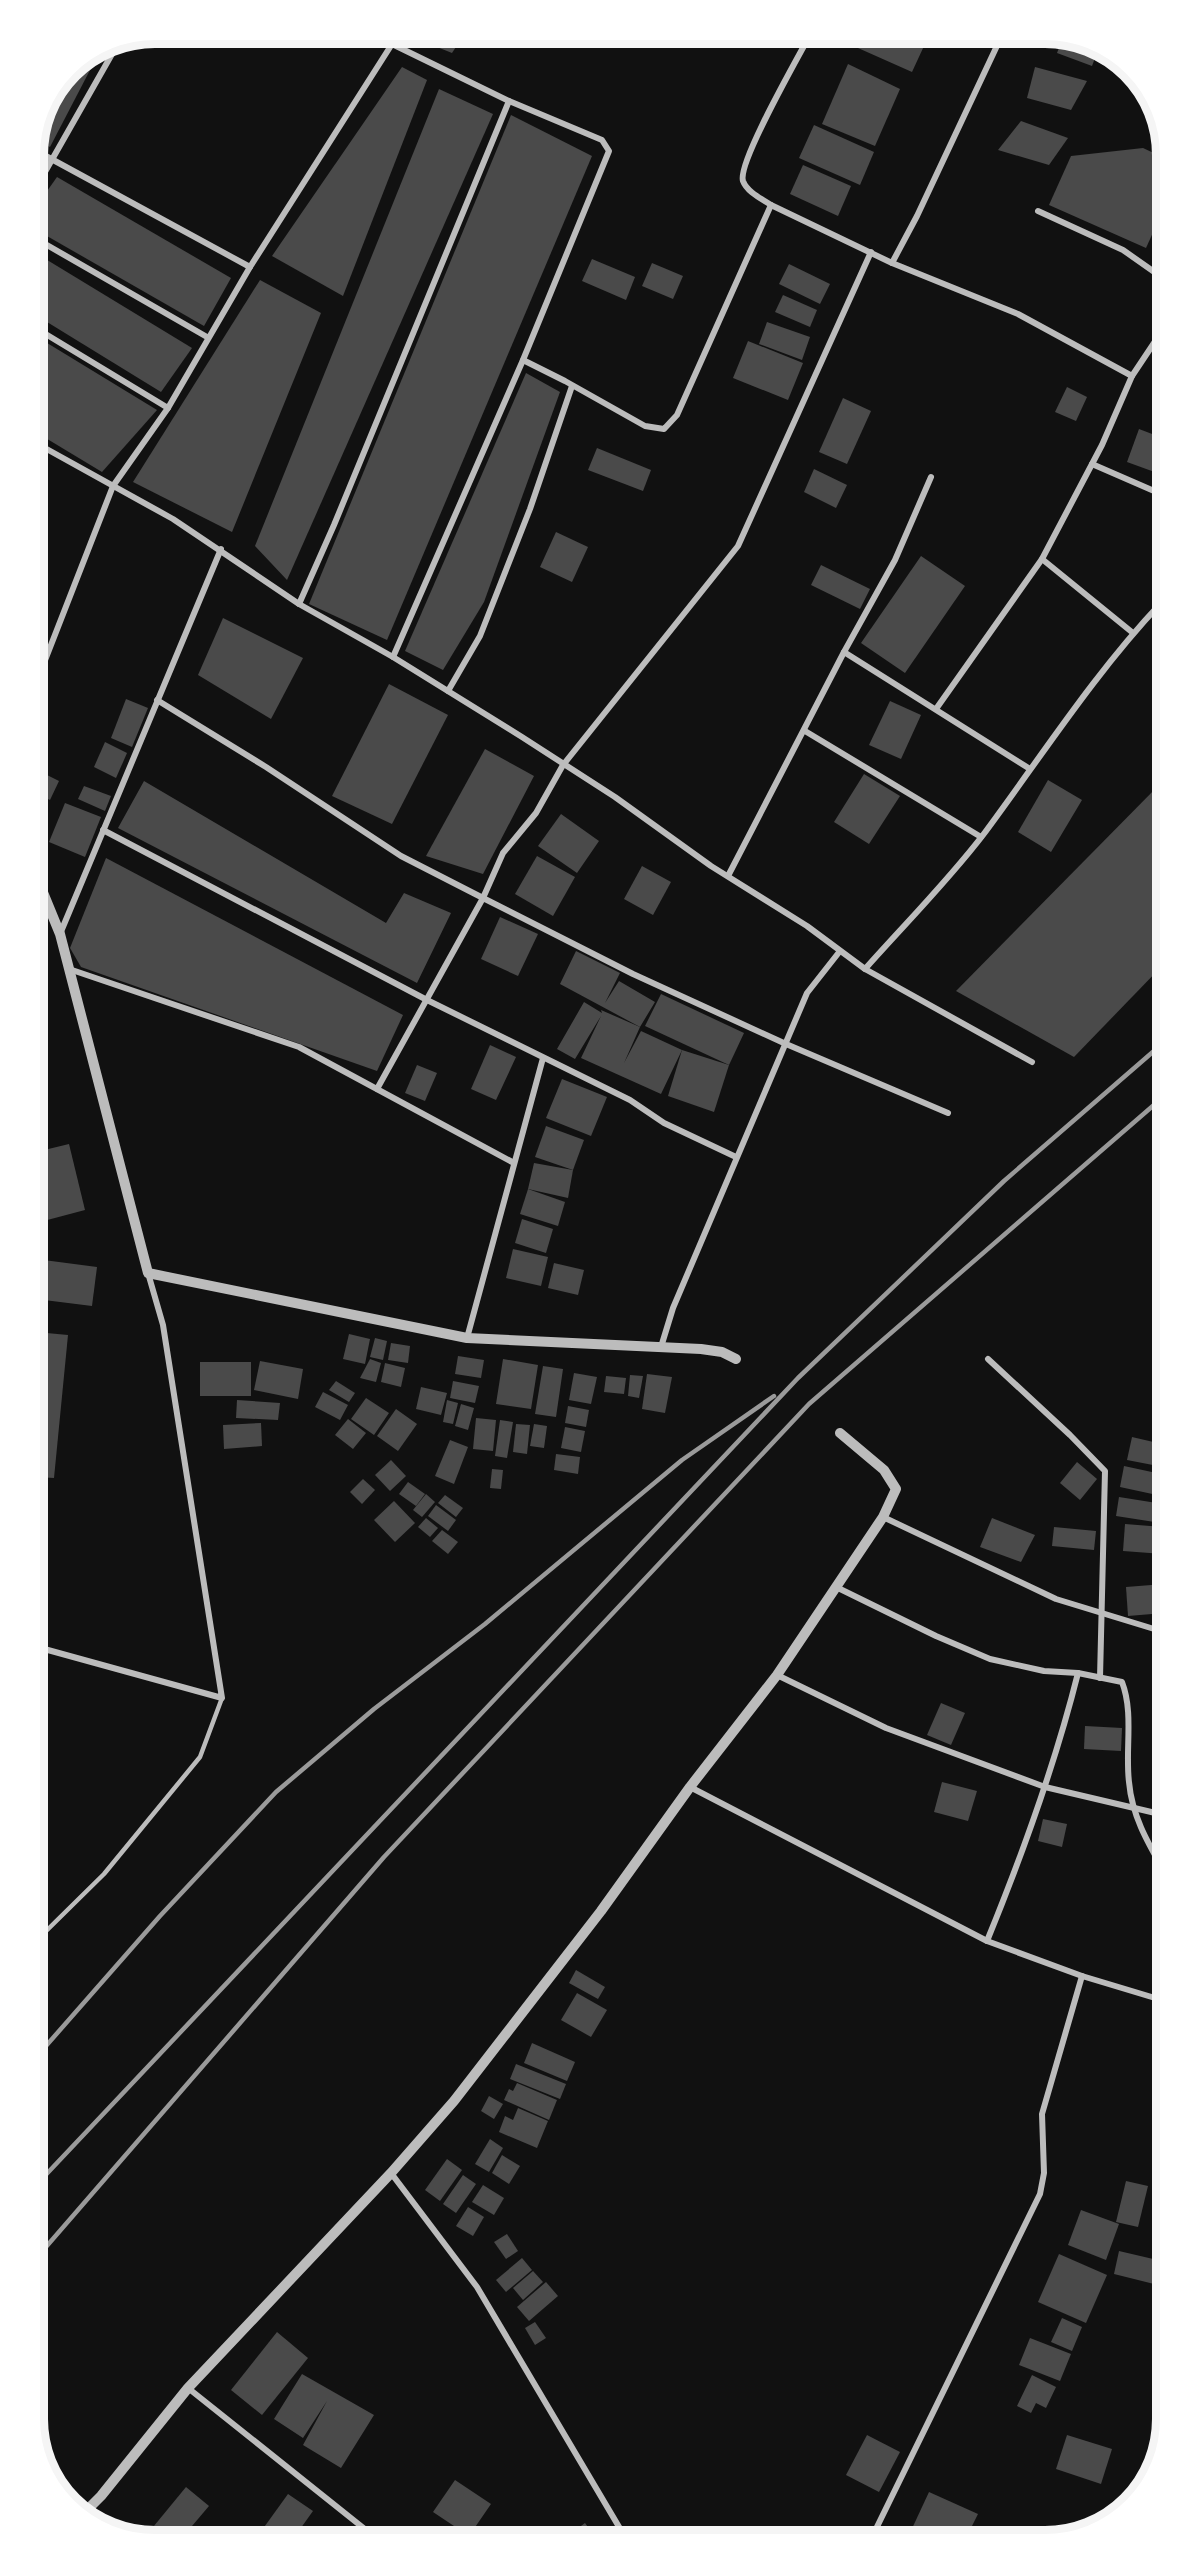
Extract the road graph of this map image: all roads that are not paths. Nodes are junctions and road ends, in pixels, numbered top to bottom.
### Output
1 (392, 44) joint
2 (806, 44) edge
3 (998, 44) edge
4 (114, 51) edge
5 (509, 101) junction
6 (44, 155) edge
7 (53, 160) junction
8 (44, 175) edge
9 (771, 205) junction
10 (1038, 211) dead end
11 (44, 243) edge
12 (871, 252) junction
13 (892, 262) junction
14 (250, 267) junction
15 (1156, 273) edge
16 (44, 333) edge
17 (207, 337) junction
18 (1156, 340) edge
19 (523, 360) junction
20 (1132, 376) junction
21 (572, 386) junction
22 (168, 408) junction
23 (44, 448) edge
24 (1092, 464) junction
25 (931, 477) dead end
26 (113, 486) junction
27 (1156, 492) edge
28 (221, 549) junction
29 (1042, 559) junction
30 (299, 604) junction
31 (1156, 608) edge
32 (1133, 633) junction
33 (844, 652) junction
34 (393, 657) junction
35 (44, 663) edge
36 (448, 691) junction
37 (157, 700) junction
38 (936, 709) junction
39 (805, 731) junction
40 (563, 765) junction
41 (1030, 769) junction
42 (103, 830) junction
43 (981, 837) junction
44 (728, 876) junction
45 (44, 895) edge
46 (483, 898) junction
47 (60, 934) junction
48 (840, 951) junction
49 (69, 969) junction
50 (865, 969) junction
51 (427, 1000) junction
52 (786, 1044) junction
53 (543, 1058) junction
54 (1032, 1062) dead end
55 (377, 1089) junction
56 (948, 1113) dead end
57 (736, 1157) junction
58 (513, 1163) junction
59 (147, 1273) junction
60 (467, 1338) junction
61 (661, 1347) junction
62 (736, 1359) dead end
63 (988, 1359) dead end
64 (840, 1433) dead end
65 (883, 1518) junction
66 (836, 1587) junction
67 (1100, 1614) junction
68 (1156, 1630) edge
69 (44, 1649) edge
70 (1078, 1674) junction
71 (777, 1675) junction
72 (1100, 1678) junction
73 (222, 1698) junction
74 (690, 1787) junction
75 (1045, 1787) junction
76 (1133, 1809) junction
77 (1156, 1813) edge
78 (1156, 1855) edge
79 (44, 1934) edge
80 (987, 1941) junction
81 (1082, 1977) junction
82 (1156, 1998) edge
83 (391, 2173) junction
84 (188, 2388) junction
85 (89, 2508) edge
86 (365, 2529) edge
87 (621, 2530) edge
88 (876, 2530) edge

1 - 5 street
1 - 14 street
2 - 9 street
3 - 13 street
4 - 7 street
5 - 19 street
5 - 30 street
6 - 7 street
7 - 8 street
7 - 14 street
9 - 12 street
9 - 21 street
10 - 15 street
11 - 17 street
12 - 13 street
12 - 40 street
13 - 20 street
14 - 17 street
16 - 22 street
17 - 22 street
18 - 20 street
19 - 21 street
19 - 34 street
20 - 24 street
21 - 36 street
22 - 26 street
23 - 26 street
24 - 27 street
24 - 29 street
25 - 33 street
26 - 28 street
26 - 35 street
28 - 30 street
28 - 37 street
29 - 32 street
29 - 38 street
30 - 34 street
31 - 32 street
32 - 41 street
33 - 38 street
33 - 39 street
34 - 36 street
36 - 40 street
37 - 42 street
37 - 46 street
38 - 41 street
39 - 43 street
39 - 44 street
40 - 44 street
40 - 46 street
41 - 43 street
42 - 47 street
42 - 51 street
43 - 50 street
44 - 48 street
45 - 47 street
46 - 51 street
46 - 52 street
47 - 49 street
48 - 50 street
48 - 52 street
49 - 55 street
49 - 59 street
50 - 54 street
51 - 53 street
51 - 55 street
52 - 56 street
52 - 57 street
53 - 57 street
53 - 58 street
55 - 58 street
57 - 61 street
58 - 60 street
59 - 60 street
59 - 73 street
60 - 61 street
61 - 62 street
63 - 67 street
64 - 65 street
65 - 66 street
65 - 67 street
66 - 70 street
66 - 71 street
67 - 68 street
67 - 72 street
69 - 73 street
70 - 72 street
70 - 75 street
71 - 74 street
71 - 75 street
72 - 76 street
73 - 79 lane
74 - 80 street
74 - 83 street
75 - 76 street
75 - 80 street
76 - 77 street
76 - 78 street
80 - 81 street
81 - 82 street
81 - 88 street
83 - 84 street
83 - 87 street
84 - 85 street
84 - 86 street

